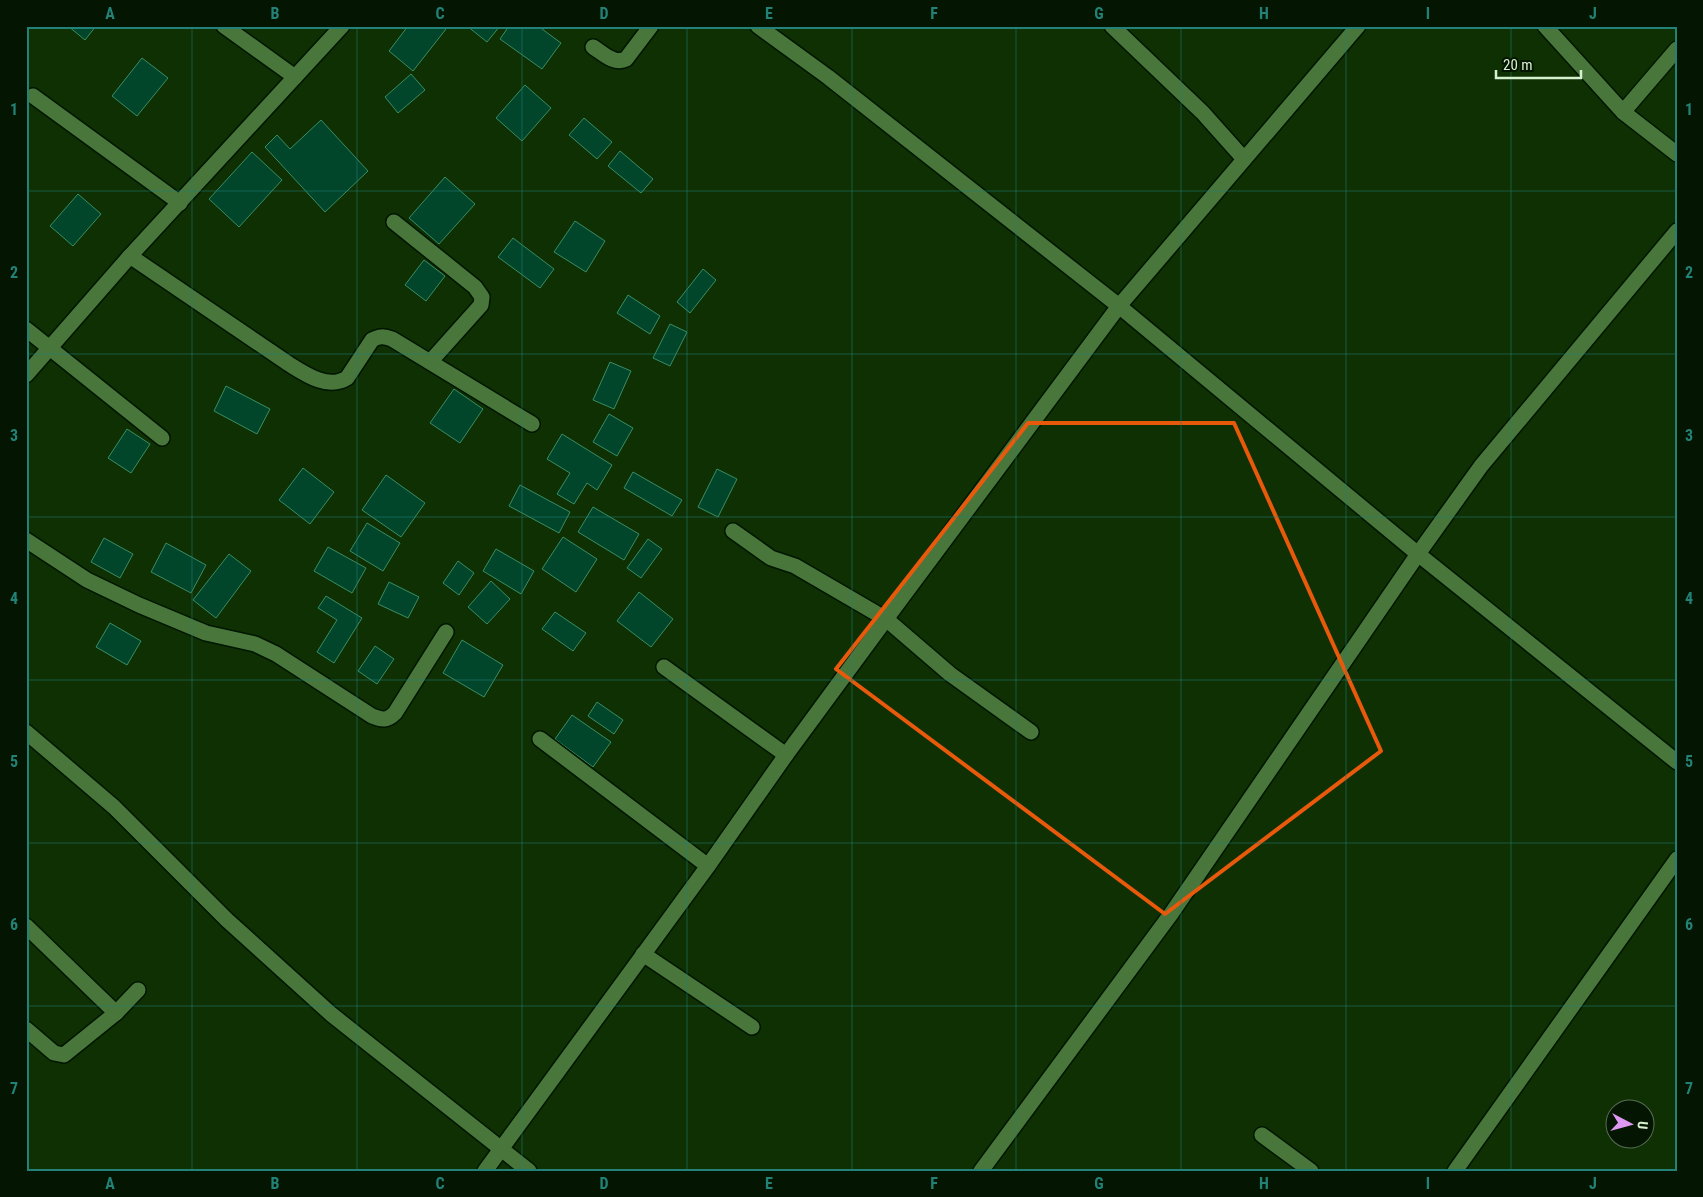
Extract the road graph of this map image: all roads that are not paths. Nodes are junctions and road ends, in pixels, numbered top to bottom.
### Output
1 (224, 26) edge
2 (342, 26) edge
3 (651, 26) edge
4 (758, 26) edge
5 (1112, 26) edge
6 (1358, 26) edge
7 (1545, 26) edge
8 (593, 47) dead end
9 (1677, 49) edge
10 (295, 77) junction
11 (33, 96) dead end
12 (1623, 112) junction
13 (1677, 154) edge
14 (1244, 160) junction
15 (180, 202) junction
16 (394, 222) dead end
17 (1677, 231) edge
18 (130, 256) junction
19 (1119, 306) junction
20 (26, 329) edge
21 (50, 349) junction
22 (430, 362) junction
23 (26, 375) edge
24 (532, 424) dead end
25 (162, 438) dead end
26 (733, 531) dead end
27 (26, 540) edge
28 (1418, 554) junction
29 (886, 619) junction
30 (446, 632) dead end
31 (664, 667) dead end
32 (26, 732) edge
33 (1031, 732) dead end
34 (540, 739) dead end
35 (786, 755) junction
36 (1677, 762) edge
37 (1677, 859) edge
38 (708, 866) junction
39 (26, 926) edge
40 (643, 954) junction
41 (138, 990) dead end
42 (116, 1013) junction
43 (752, 1027) dead end
44 (26, 1029) edge
45 (1262, 1135) dead end
46 (501, 1149) junction
47 (485, 1171) edge
48 (530, 1171) edge
49 (981, 1171) edge
50 (1311, 1171) edge
51 (1455, 1171) edge

1 - 10 street
2 - 10 street
3 - 8 street
4 - 19 street
5 - 14 street
6 - 14 street
7 - 12 street
9 - 12 street
10 - 15 street
11 - 15 street
12 - 13 street
14 - 19 street
15 - 18 street
16 - 22 street
17 - 28 street
18 - 21 street
18 - 22 street
19 - 28 street
19 - 29 street
20 - 21 street
21 - 23 street
21 - 25 street
22 - 24 street
26 - 29 street
27 - 30 street
28 - 36 street
28 - 49 street
29 - 33 street
29 - 35 street
31 - 35 street
32 - 46 street
34 - 38 street
35 - 38 street
37 - 51 street
38 - 40 street
39 - 42 street
40 - 43 street
40 - 46 street
41 - 42 street
42 - 44 street
45 - 50 street
46 - 47 street
46 - 48 street

